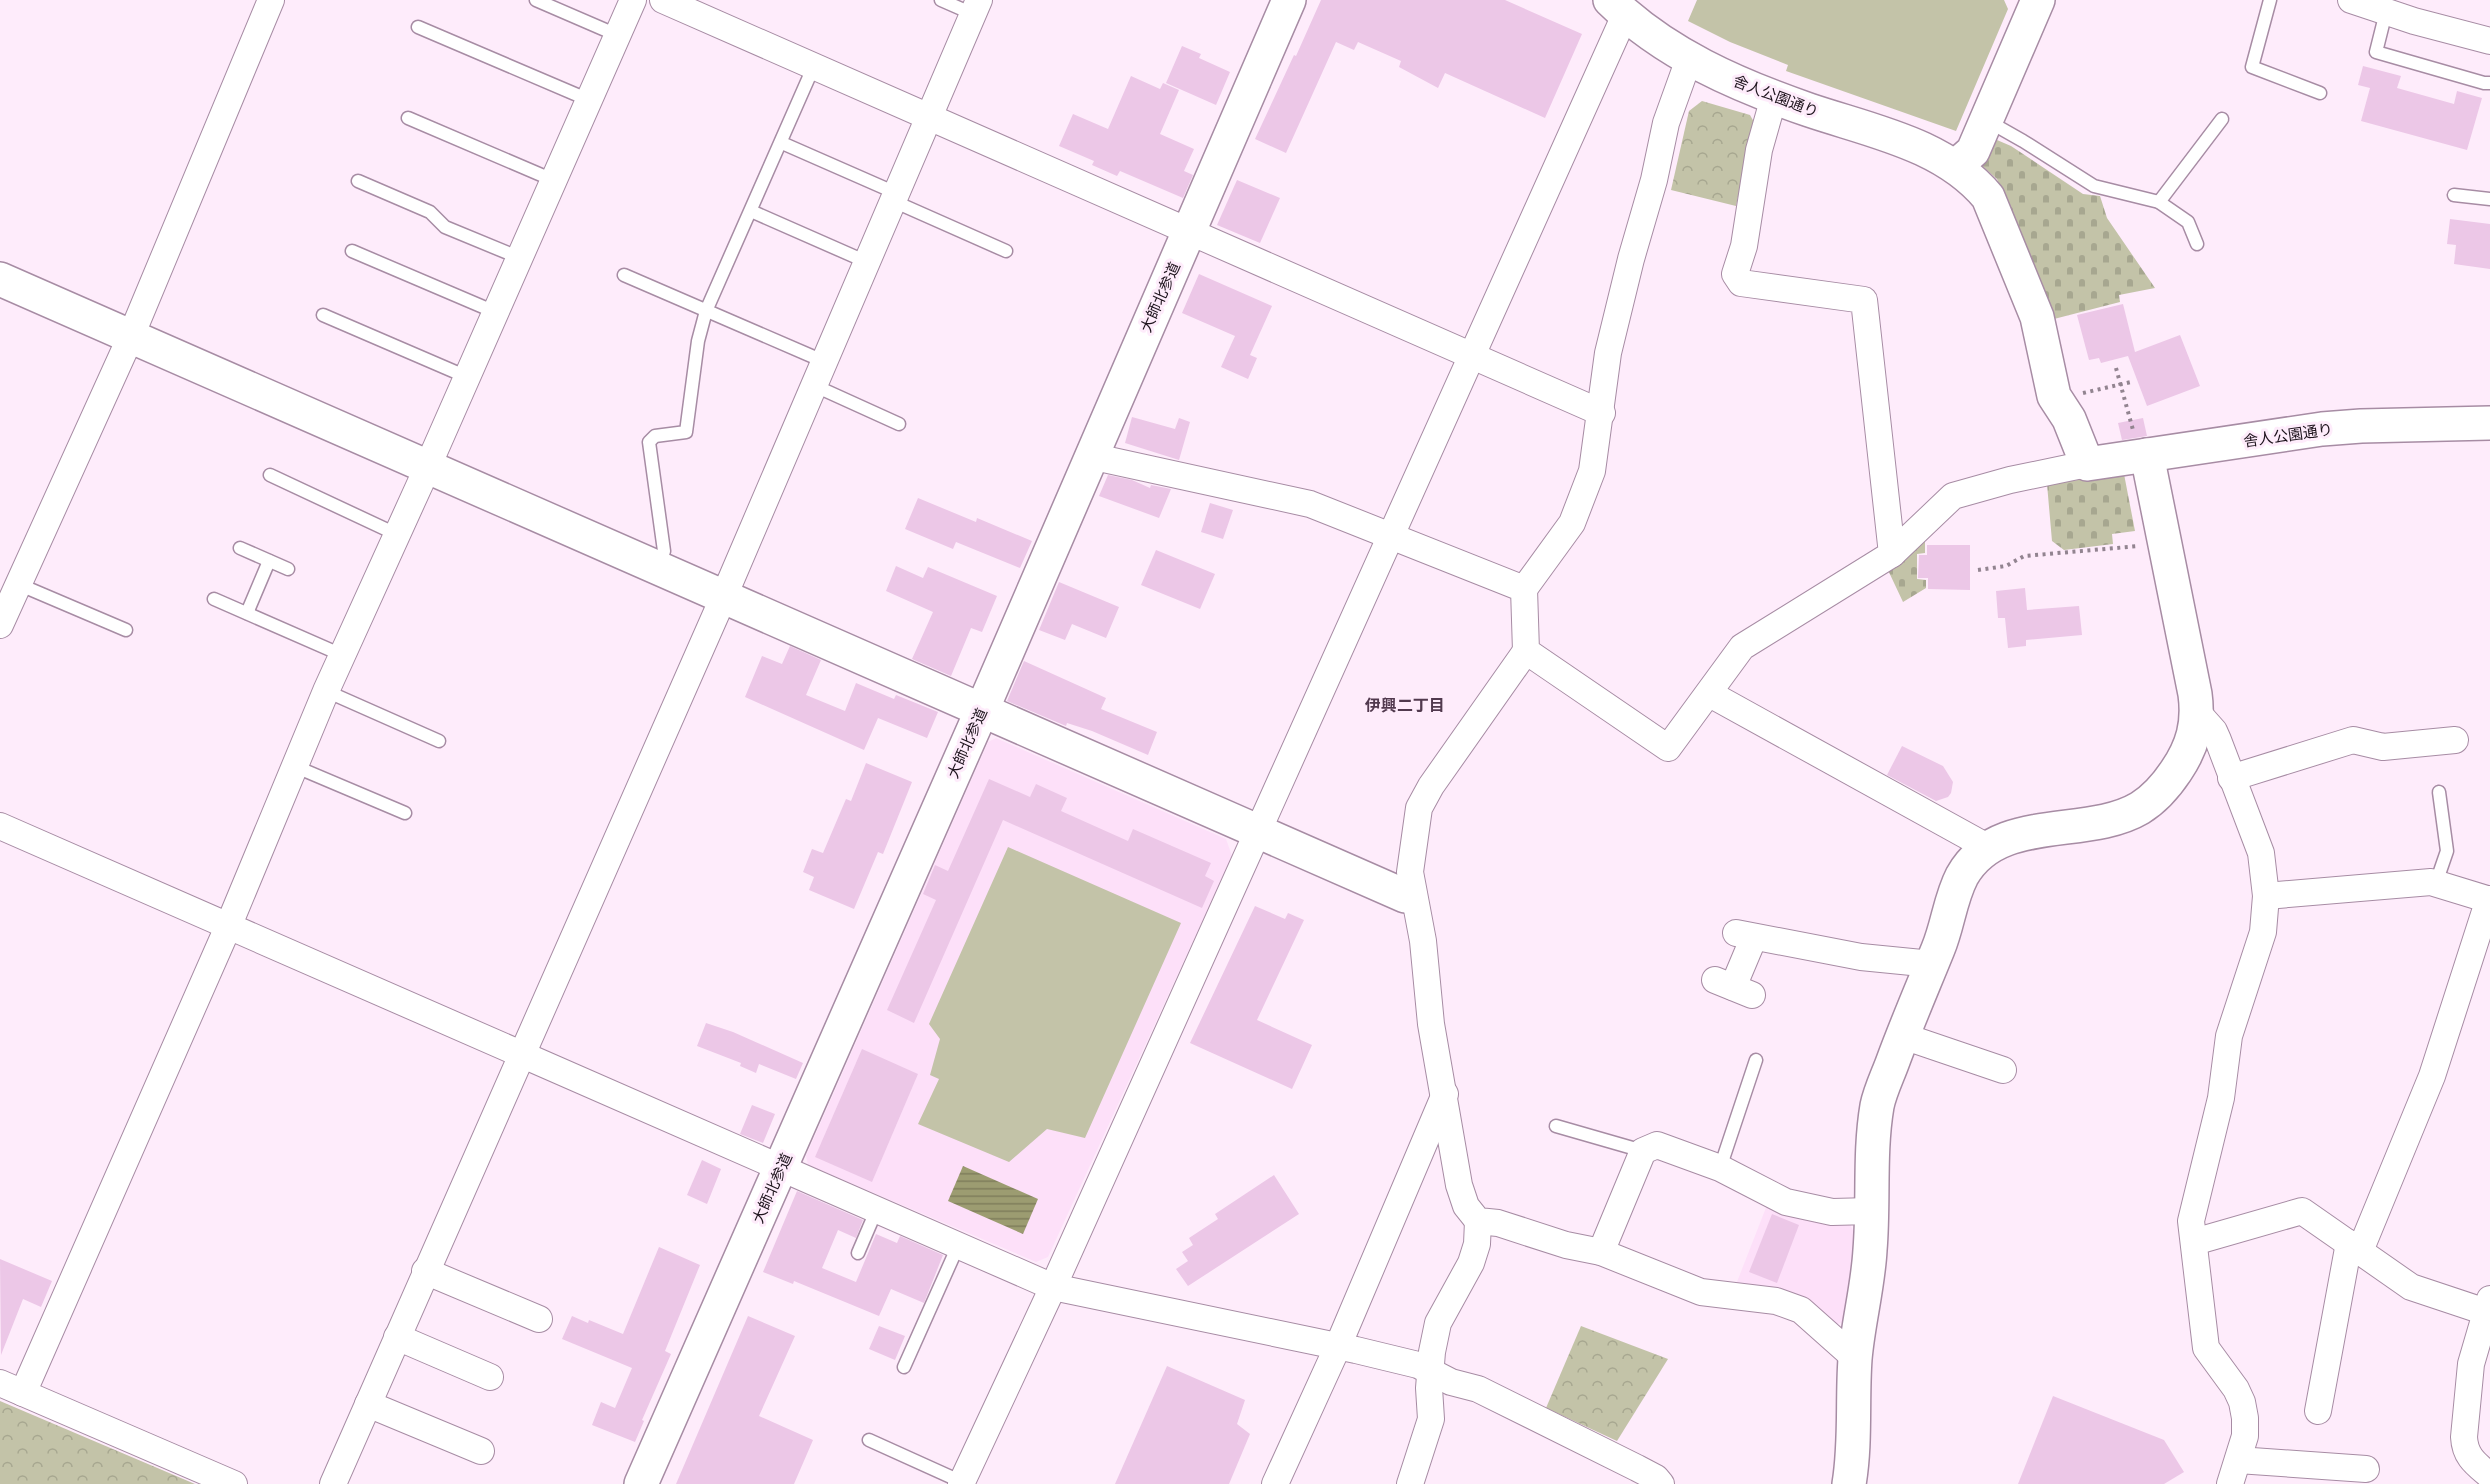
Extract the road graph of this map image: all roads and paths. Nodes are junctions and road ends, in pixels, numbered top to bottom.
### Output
1 (271, 0) edge
2 (536, 0) edge
3 (633, 0) edge
4 (663, 0) edge
5 (941, 0) edge
6 (1289, 0) edge
7 (2038, 0) edge
8 (2270, 0) edge
9 (2351, 0) edge
10 (1619, 6) edge
11 (976, 7) edge
12 (2386, 12) junction
13 (418, 27) dead end
14 (616, 35) junction
15 (2490, 41) edge
16 (1689, 58) junction
17 (813, 68) junction
18 (2490, 83) edge
19 (2320, 93) dead end
20 (1774, 97) junction
21 (589, 100) junction
22 (408, 118) dead end
23 (928, 118) junction
24 (2222, 119) dead end
25 (1985, 120) junction
26 (782, 143) junction
27 (1956, 166) junction
28 (358, 180) dead end
29 (553, 180) junction
30 (2454, 195) dead end
31 (895, 197) junction
32 (2490, 200) edge
33 (2159, 202) junction
34 (751, 211) junction
35 (1189, 230) junction
36 (2197, 244) dead end
37 (352, 251) dead end
38 (1006, 251) dead end
39 (519, 258) junction
40 (867, 262) junction
41 (624, 275) dead end
42 (0, 279) edge
43 (706, 311) junction
44 (495, 312) junction
45 (324, 315) dead end
46 (131, 336) junction
47 (1471, 357) junction
48 (823, 361) junction
49 (2116, 368) dead end
50 (467, 376) junction
51 (2131, 382) dead end
52 (2120, 384) junction
53 (813, 386) junction
54 (2056, 399) junction
55 (1602, 413) junction
56 (2490, 423) edge
57 (899, 424) dead end
58 (2141, 446) junction
59 (1090, 456) junction
60 (2087, 464) junction
61 (428, 467) junction
62 (270, 475) dead end
63 (396, 534) junction
64 (1389, 536) junction
65 (2146, 545) dead end
66 (240, 548) dead end
67 (1892, 554) junction
68 (269, 561) junction
69 (659, 567) junction
70 (288, 569) dead end
71 (1978, 570) dead end
72 (18, 584) junction
73 (1524, 589) junction
74 (724, 596) junction
75 (214, 599) dead end
76 (247, 613) junction
77 (0, 625) edge
78 (126, 630) dead end
79 (1526, 651) junction
80 (342, 655) junction
81 (326, 691) junction
82 (1710, 694) junction
83 (982, 710) junction
84 (2198, 714) junction
85 (2455, 740) dead end
86 (439, 741) dead end
87 (294, 766) junction
88 (2231, 778) junction
89 (2439, 792) dead end
90 (405, 813) dead end
91 (0, 826) edge
92 (1257, 833) junction
93 (1989, 848) junction
94 (2436, 883) junction
95 (2266, 896) junction
96 (1410, 898) junction
97 (2490, 899) edge
98 (228, 927) junction
99 (1932, 964) junction
100 (1733, 988) dead end
101 (1903, 1036) junction
102 (522, 1054) junction
103 (1756, 1060) dead end
104 (2003, 1070) dead end
105 (1445, 1094) junction
106 (1556, 1126) dead end
107 (1643, 1151) junction
108 (781, 1168) junction
109 (1720, 1168) junction
110 (876, 1211) junction
111 (1871, 1211) junction
112 (1478, 1221) junction
113 (2194, 1242) junction
114 (957, 1246) junction
115 (2355, 1247) junction
116 (1601, 1252) junction
117 (858, 1253) dead end
118 (425, 1271) junction
119 (1053, 1287) junction
120 (2488, 1306) edge
121 (539, 1319) dead end
122 (397, 1337) junction
123 (1338, 1346) junction
124 (2482, 1352) edge
125 (1855, 1358) junction
126 (904, 1367) dead end
127 (1431, 1372) junction
128 (490, 1377) dead end
129 (0, 1383) edge
130 (23, 1393) junction
131 (368, 1404) junction
132 (2318, 1411) dead end
133 (869, 1440) dead end
134 (481, 1451) dead end
135 (2238, 1460) junction
136 (2366, 1470) dead end
137 (2333, 1475) edge
138 (2490, 1476) edge
139 (962, 1483) edge
140 (234, 1484) edge
141 (333, 1484) edge
142 (641, 1484) edge
143 (1275, 1484) edge
144 (1410, 1484) edge
145 (1661, 1484) edge
146 (1849, 1484) edge
147 (2230, 1484) edge

1 - 46 street
2 - 14 lane
3 - 14 street
4 - 17 street
5 - 11 lane
6 - 35 street, 大師北参道
7 - 25 street
8 - 19 lane
9 - 12 street
10 - 16 street, 舎人公園通り
10 - 47 street
11 - 23 street
12 - 15 street
12 - 18 lane
13 - 21 lane
14 - 21 street
16 - 20 street, 舎人公園通り
16 - 55 street
17 - 23 street
17 - 26 lane
20 - 27 street, 舎人公園通り
20 - 67 street
21 - 29 street
22 - 29 lane
23 - 31 street
23 - 35 street
24 - 33 lane
25 - 27 street
25 - 33 lane
26 - 31 lane
26 - 34 lane
27 - 54 street, 舎人公園通り
28 - 39 lane
29 - 39 street
30 - 32 lane
31 - 38 lane
31 - 40 street
33 - 36 lane
34 - 40 lane
34 - 43 lane
35 - 47 street
35 - 59 street, 大師北参道
37 - 44 lane
39 - 44 street
40 - 48 street
41 - 43 lane
42 - 46 street
43 - 48 lane
43 - 69 lane
44 - 50 street
45 - 50 lane
46 - 61 street
46 - 72 street
47 - 55 street
47 - 64 street
48 - 53 street
49 - 52 path
50 - 61 street
51 - 52 path
52 - 54 path
52 - 58 path
53 - 57 lane
53 - 74 street
54 - 60 street, 舎人公園通り
55 - 73 street
56 - 58 street, 舎人公園通り
58 - 60 street, 舎人公園通り
58 - 84 street
59 - 64 street
59 - 83 street, 大師北参道
60 - 67 street
61 - 63 street
61 - 69 street
62 - 63 lane
63 - 80 street
64 - 73 street
64 - 92 street
65 - 71 path
66 - 68 lane
67 - 82 street
68 - 70 lane
68 - 76 lane
69 - 74 street
72 - 77 street
72 - 78 lane
73 - 79 street
74 - 83 street
74 - 102 street
75 - 76 lane
76 - 80 lane
79 - 82 street
79 - 96 street
80 - 81 street
81 - 86 lane
81 - 87 street
82 - 93 street
83 - 92 street
83 - 108 street, 大師北参道
84 - 88 street
84 - 93 street
85 - 88 street
87 - 90 lane
87 - 98 street
88 - 95 street
89 - 94 lane
91 - 98 street
92 - 96 street
92 - 119 street
93 - 99 street
94 - 95 street
94 - 97 street
95 - 113 street
96 - 105 street
97 - 115 street
98 - 102 street
98 - 130 street
99 - 100 street
99 - 101 street
101 - 104 street
101 - 111 street
102 - 108 street
102 - 118 street
103 - 109 lane
105 - 112 street
105 - 123 street
106 - 107 lane
107 - 109 street
107 - 116 street
108 - 110 street
108 - 142 street, 大師北参道
109 - 111 street
110 - 114 street
110 - 117 lane
111 - 125 street
112 - 116 street
112 - 127 street
113 - 115 street
113 - 135 street
114 - 119 street
114 - 126 lane
115 - 120 street
115 - 132 street
116 - 125 street
118 - 121 street
118 - 122 street
119 - 123 street
119 - 139 street
120 - 124 street
122 - 128 street
122 - 131 street
123 - 127 street
123 - 143 street
124 - 138 street
125 - 146 street
127 - 144 street
127 - 145 street
129 - 130 street
130 - 140 street
131 - 134 street
131 - 141 street
133 - 139 lane
135 - 137 street
135 - 147 street
136 - 137 street

